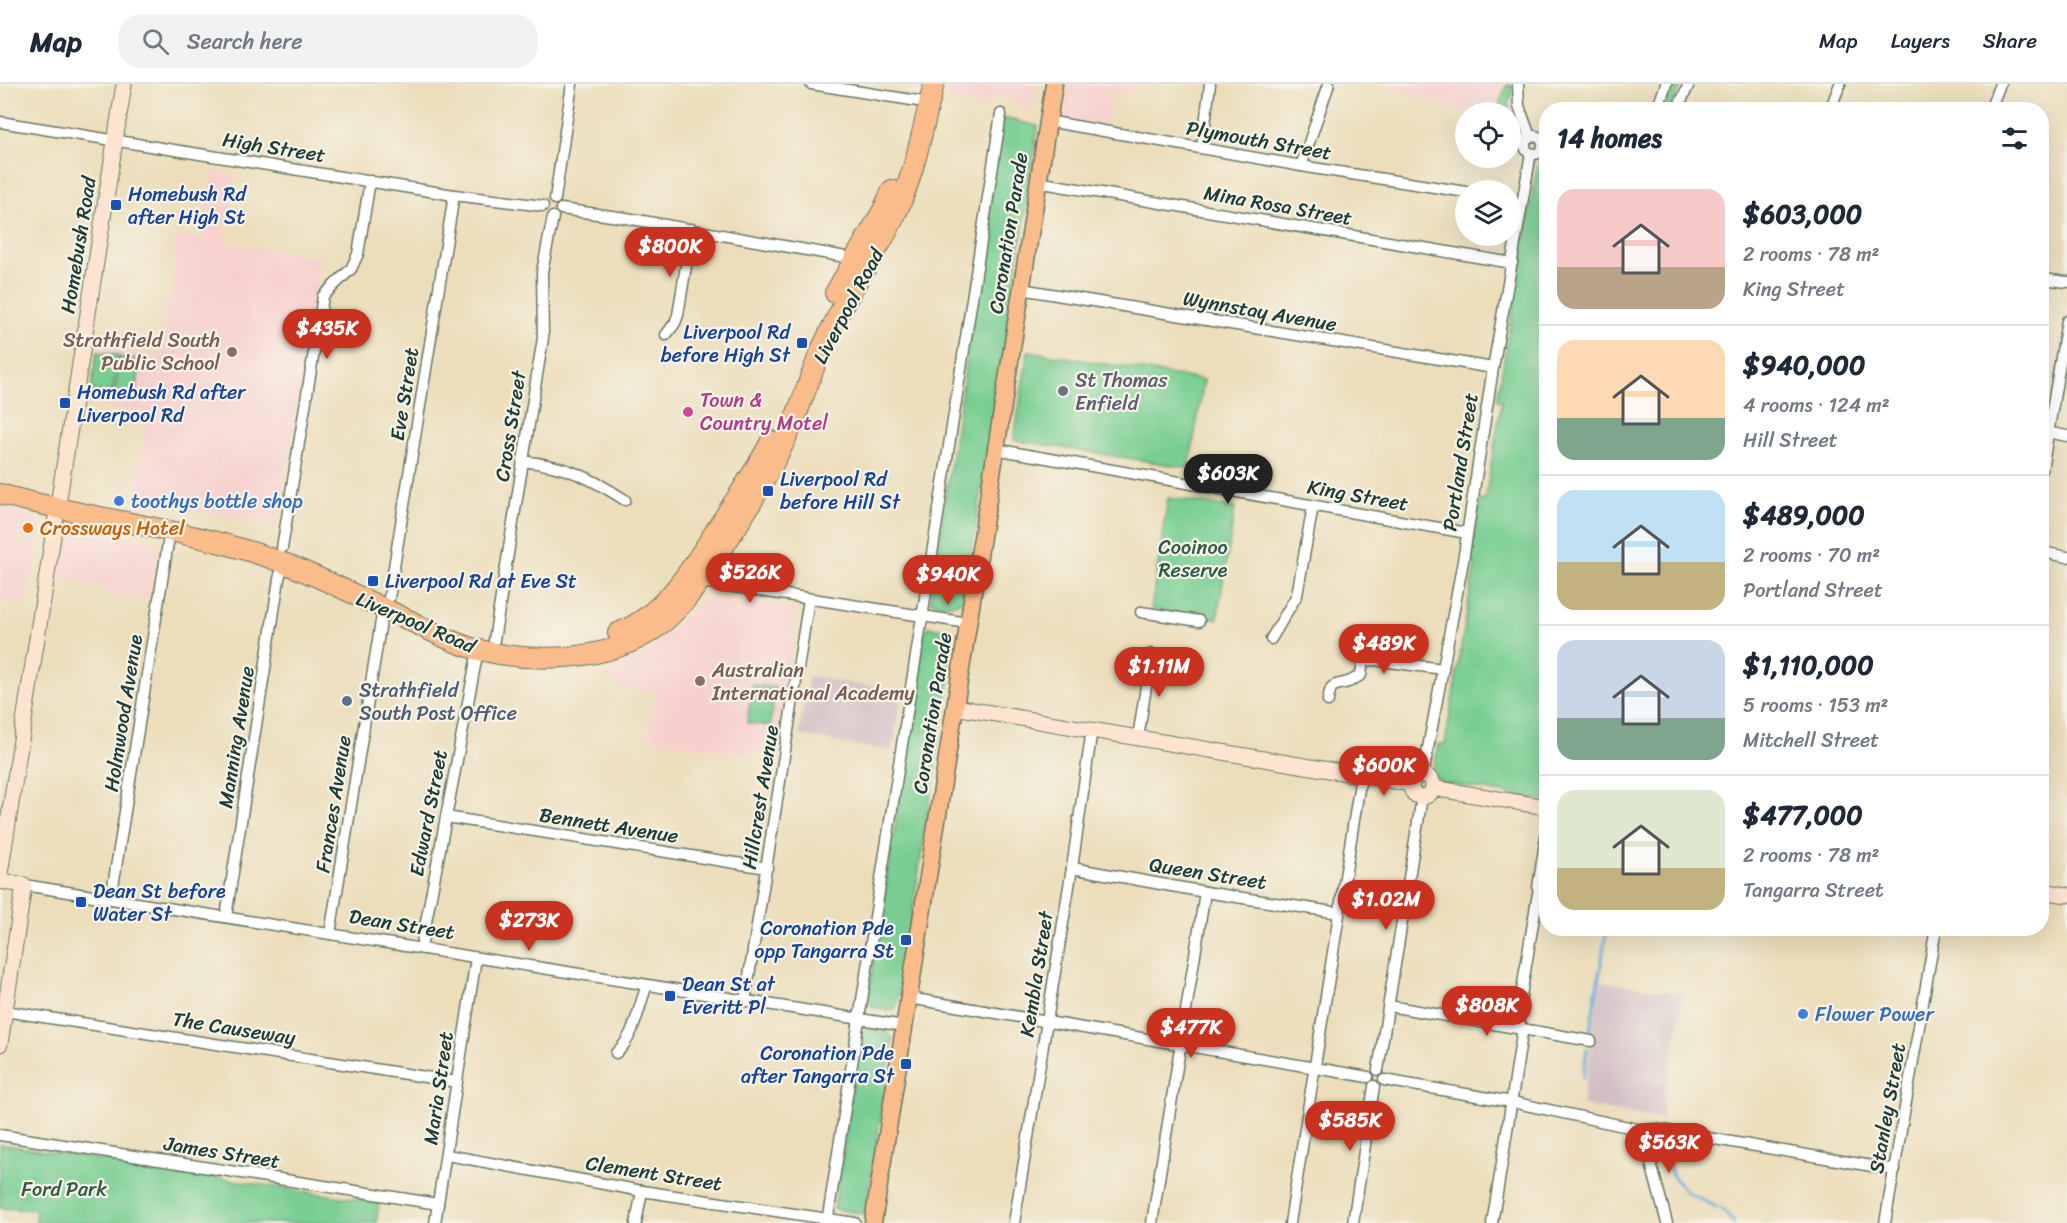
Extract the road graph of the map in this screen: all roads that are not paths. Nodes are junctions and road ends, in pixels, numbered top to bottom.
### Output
1 (124, 84) edge
2 (572, 84) edge
3 (811, 84) edge
4 (934, 84) edge
5 (1052, 84) edge
6 (1210, 84) edge
7 (1329, 84) edge
8 (1518, 84) edge
9 (1665, 84) edge
10 (1689, 84) edge
11 (1840, 84) edge
12 (2000, 84) edge
13 (921, 93) edge
14 (1660, 102) edge
15 (1681, 102) edge
16 (1833, 102) edge
17 (1993, 102) edge
18 (1001, 114) dead end
19 (0, 122) edge
20 (1047, 122) junction
21 (1530, 136) junction
22 (1539, 138) edge
23 (116, 140) junction
24 (1202, 148) junction
25 (1539, 152) edge
26 (1531, 153) junction
27 (1300, 166) junction
28 (370, 181) junction
29 (1037, 182) junction
30 (1455, 190) edge
31 (454, 195) junction
32 (555, 199) junction
33 (1522, 202) joint
34 (543, 206) junction
35 (561, 209) junction
36 (553, 217) junction
37 (692, 229) junction
38 (862, 260) junction
39 (1512, 263) junction
40 (2049, 280) edge
41 (2067, 282) edge
42 (1021, 289) junction
43 (2067, 321) edge
44 (666, 335) dead end
45 (1493, 368) junction
46 (2049, 412) edge
47 (2049, 433) edge
48 (2067, 436) edge
49 (995, 449) junction
50 (522, 461) junction
51 (0, 480) edge
52 (0, 494) edge
53 (625, 500) dead end
54 (58, 503) junction
55 (1313, 506) junction
56 (171, 532) junction
57 (1467, 533) junction
58 (2049, 553) edge
59 (283, 556) junction
60 (2067, 557) edge
61 (695, 576) junction
62 (809, 599) junction
63 (386, 603) junction
64 (1142, 612) dead end
65 (923, 617) junction
66 (1199, 621) dead end
67 (968, 623) junction
68 (1271, 639) dead end
69 (486, 645) junction
70 (1151, 654) dead end
71 (1443, 669) junction
72 (1328, 701) dead end
73 (955, 707) junction
74 (1092, 729) junction
75 (1138, 738) junction
76 (1361, 777) junction
77 (1417, 780) junction
78 (1428, 793) junction
79 (1539, 806) edge
80 (446, 817) junction
81 (767, 868) junction
82 (1072, 868) junction
83 (0, 874) edge
84 (0, 881) edge
85 (1539, 884) edge
86 (24, 885) junction
87 (1205, 892) junction
88 (2049, 892) edge
89 (2067, 896) edge
90 (111, 899) junction
91 (1339, 913) junction
92 (226, 917) junction
93 (330, 934) junction
94 (1935, 936) edge
95 (421, 948) junction
96 (476, 958) junction
97 (647, 986) junction
98 (909, 998) junction
99 (745, 1001) junction
100 (1389, 1006) junction
101 (5, 1011) junction
102 (858, 1019) junction
103 (1046, 1021) junction
104 (904, 1026) junction
105 (1522, 1029) junction
106 (0, 1040) edge
107 (1591, 1041) dead end
108 (1180, 1045) junction
109 (616, 1053) dead end
110 (1314, 1068) junction
111 (1376, 1078) junction
112 (457, 1082) junction
113 (1512, 1102) junction
114 (1642, 1130) junction
115 (0, 1135) edge
116 (447, 1155) junction
117 (1895, 1170) junction
118 (642, 1191) junction
119 (438, 1204) junction
120 (827, 1221) edge
121 (435, 1223) edge
122 (636, 1223) edge
123 (855, 1223) edge
124 (873, 1223) edge
125 (1014, 1223) edge
126 (1152, 1223) edge
127 (1290, 1223) edge
128 (1353, 1223) edge
129 (1492, 1223) edge
130 (1667, 1223) edge
131 (1885, 1223) edge

1 - 23 main road, Homebush Road
2 - 32 street
3 - 13 street
4 - 38 highway, Liverpool Road
5 - 20 main road, Coronation Parade
6 - 24 street
7 - 27 street
8 - 21 street
9 - 14 street
10 - 15 street
11 - 16 street
12 - 17 street
13 - 38 highway, Liverpool Road
18 - 65 street, Coronation Parade
19 - 23 street, High Street
20 - 24 street, Plymouth Street
20 - 29 main road, Coronation Parade
21 - 22 street
21 - 26 street
23 - 28 street, High Street
23 - 54 main road, Homebush Road
24 - 27 street, Plymouth Street
25 - 26 street
26 - 33 street, Portland Street
27 - 30 street, Plymouth Street
28 - 31 street, High Street
28 - 59 street, Manning Avenue
29 - 39 street, Mina Rosa Street
29 - 42 main road, Coronation Parade
31 - 34 street, High Street
31 - 63 street, Eve Street
32 - 34 street
32 - 35 street
33 - 39 street, Portland Street
34 - 36 street
35 - 36 street
35 - 37 street
36 - 50 street, Cross Street
37 - 38 street
37 - 44 street
38 - 61 highway, Liverpool Road
39 - 45 street, Portland Street
40 - 41 street
42 - 45 street, Wynnstay Avenue
42 - 49 main road, Coronation Parade
43 - 46 street
45 - 57 street, Portland Street
47 - 48 street
49 - 55 street, King Street
49 - 67 main road, Coronation Parade
50 - 53 street
50 - 69 street, Cross Street
51 - 54 highway, Liverpool Road
52 - 54 highway, Liverpool Road
54 - 56 highway, Liverpool Road
54 - 59 highway, Liverpool Road
54 - 83 main road, Homebush Road
55 - 57 street, King Street
55 - 68 street
56 - 59 highway, Liverpool Road
56 - 90 street, Holmwood Avenue
57 - 71 street, Portland Street
58 - 60 street
59 - 63 highway, Liverpool Road
59 - 92 street, Manning Avenue
61 - 62 street
61 - 69 highway, Liverpool Road
62 - 65 street
62 - 81 street, Hillcrest Avenue
63 - 69 highway, Liverpool Road
63 - 93 street, Frances Avenue
64 - 66 street
65 - 67 street
65 - 102 street, Coronation Parade
67 - 73 main road, Coronation Parade
69 - 80 street, Edward Street
70 - 75 street
71 - 72 street
71 - 77 street, Portland Street
73 - 74 main road
73 - 98 main road, Coronation Parade
74 - 75 main road
74 - 82 street, Kembla Street
75 - 76 main road
76 - 77 main road
76 - 91 street
77 - 78 main road
78 - 79 main road
78 - 100 street
80 - 81 street, Bennett Avenue
80 - 95 street, Edward Street
81 - 99 street, Hillcrest Avenue
82 - 87 street, Queen Street
82 - 103 street, Kembla Street
84 - 86 main road, Dean Street
85 - 105 street
86 - 90 street, Dean Street
86 - 101 main road
87 - 91 street, Queen Street
87 - 108 street
88 - 89 main road
90 - 92 street, Dean Street
91 - 110 street
92 - 93 street, Dean Street
93 - 95 street, Dean Street
94 - 117 street, Stanley Street
95 - 96 street, Dean Street
96 - 97 street, Dean Street
96 - 112 street, Maria Street
97 - 99 street, Dean Street
97 - 109 street
98 - 103 street
98 - 104 main road, Coronation Parade
99 - 102 street, Dean Street
100 - 105 street
100 - 111 street
101 - 106 main road
101 - 112 street, The Causeway
102 - 104 street, Dean Street
102 - 120 street, Coronation Parade
103 - 108 street
103 - 125 street, Kembla Street
104 - 124 main road, Coronation Parade
105 - 107 street
105 - 113 street
108 - 110 street
108 - 126 street
110 - 111 street
110 - 127 street
111 - 113 street
111 - 128 street
112 - 116 street, Maria Street
113 - 114 street
113 - 129 street
114 - 117 street
114 - 130 street
115 - 119 street, James Street
116 - 118 street, Clement Street
116 - 119 street, Maria Street
117 - 131 street, Stanley Street
118 - 120 street, Clement Street
118 - 122 street
119 - 121 street, Maria Street
120 - 123 street, Clement Street

